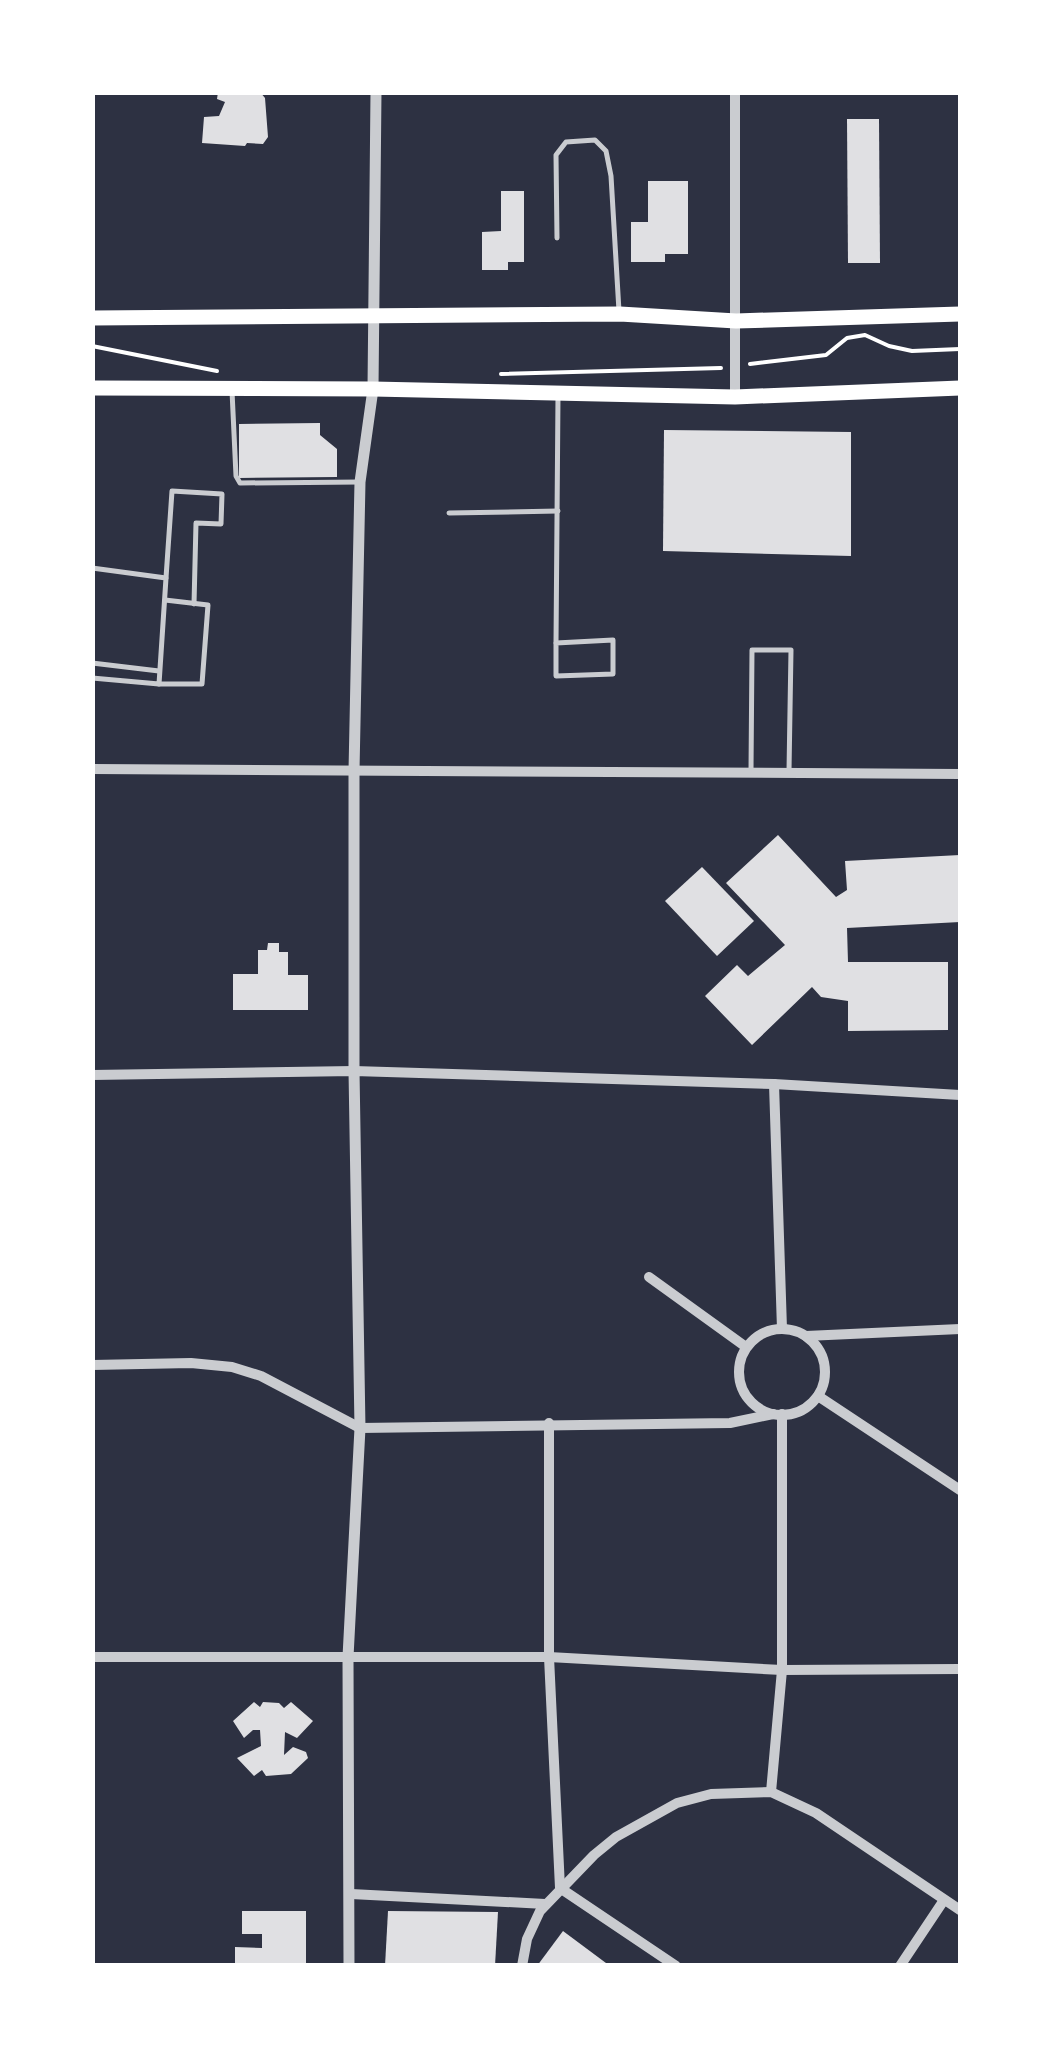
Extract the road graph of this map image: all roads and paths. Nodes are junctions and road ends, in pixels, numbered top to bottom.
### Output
1 (376, 92) edge
2 (735, 92) edge
3 (557, 238) dead end
4 (372, 314) junction
5 (620, 314) junction
6 (960, 314) edge
7 (92, 318) edge
8 (736, 321) junction
9 (92, 346) edge
10 (960, 349) edge
11 (734, 366) junction
12 (489, 374) dead end
13 (232, 381) junction
14 (92, 388) edge
15 (960, 388) edge
16 (373, 389) junction
17 (558, 393) junction
18 (735, 397) junction
19 (360, 482) junction
20 (558, 510) junction
21 (449, 512) dead end
22 (92, 568) edge
23 (166, 578) junction
24 (165, 600) junction
25 (194, 604) junction
26 (556, 642) junction
27 (92, 663) edge
28 (159, 671) junction
29 (92, 678) edge
30 (159, 684) junction
31 (92, 769) edge
32 (354, 771) junction
33 (751, 774) junction
34 (789, 774) junction
35 (960, 774) edge
36 (354, 1071) junction
37 (92, 1075) edge
38 (774, 1084) junction
39 (960, 1095) edge
40 (649, 1278) dead end
41 (782, 1329) junction
42 (960, 1329) edge
43 (806, 1336) junction
44 (746, 1348) junction
45 (92, 1365) edge
46 (818, 1396) junction
47 (778, 1414) junction
48 (549, 1423) junction
49 (360, 1428) junction
50 (960, 1490) edge
51 (348, 1656) junction
52 (549, 1656) junction
53 (92, 1657) edge
54 (960, 1668) edge
55 (782, 1670) junction
56 (770, 1792) junction
57 (560, 1888) junction
58 (352, 1894) junction
59 (944, 1900) junction
60 (546, 1904) junction
61 (960, 1910) edge
62 (350, 1966) edge
63 (522, 1966) edge
64 (676, 1966) edge
65 (900, 1966) edge

1 - 4 street
2 - 8 street
3 - 5 lane
4 - 5 main road
4 - 7 main road
4 - 16 street
5 - 8 main road
6 - 8 main road
8 - 11 street
9 - 13 path
10 - 11 path
11 - 12 path
11 - 18 street
13 - 14 main road
13 - 16 main road
13 - 19 lane
15 - 18 main road
16 - 17 main road
16 - 19 street
17 - 18 main road
17 - 20 lane
19 - 32 street
20 - 21 lane
20 - 26 lane
22 - 23 lane
23 - 24 lane
23 - 25 lane
24 - 25 lane
24 - 28 lane
25 - 30 lane
26 - 26 lane
27 - 28 lane
28 - 30 lane
29 - 30 lane
31 - 32 street
32 - 33 street
32 - 36 street
33 - 34 street
33 - 34 lane
34 - 35 street
36 - 37 street
36 - 38 street
36 - 49 street
38 - 39 street
38 - 41 street
40 - 44 street
41 - 43 street
41 - 44 street
42 - 43 street
43 - 46 street
44 - 47 street
45 - 49 street
46 - 47 street
46 - 50 street
47 - 48 street
47 - 55 street
48 - 49 street
48 - 52 street
49 - 51 street
51 - 52 street
51 - 53 street
51 - 58 street
52 - 55 street
52 - 57 street
54 - 55 street
55 - 56 street
56 - 57 street
56 - 59 street
57 - 60 street
57 - 64 street
58 - 60 street
58 - 62 street
59 - 61 street
59 - 65 street
60 - 63 street

